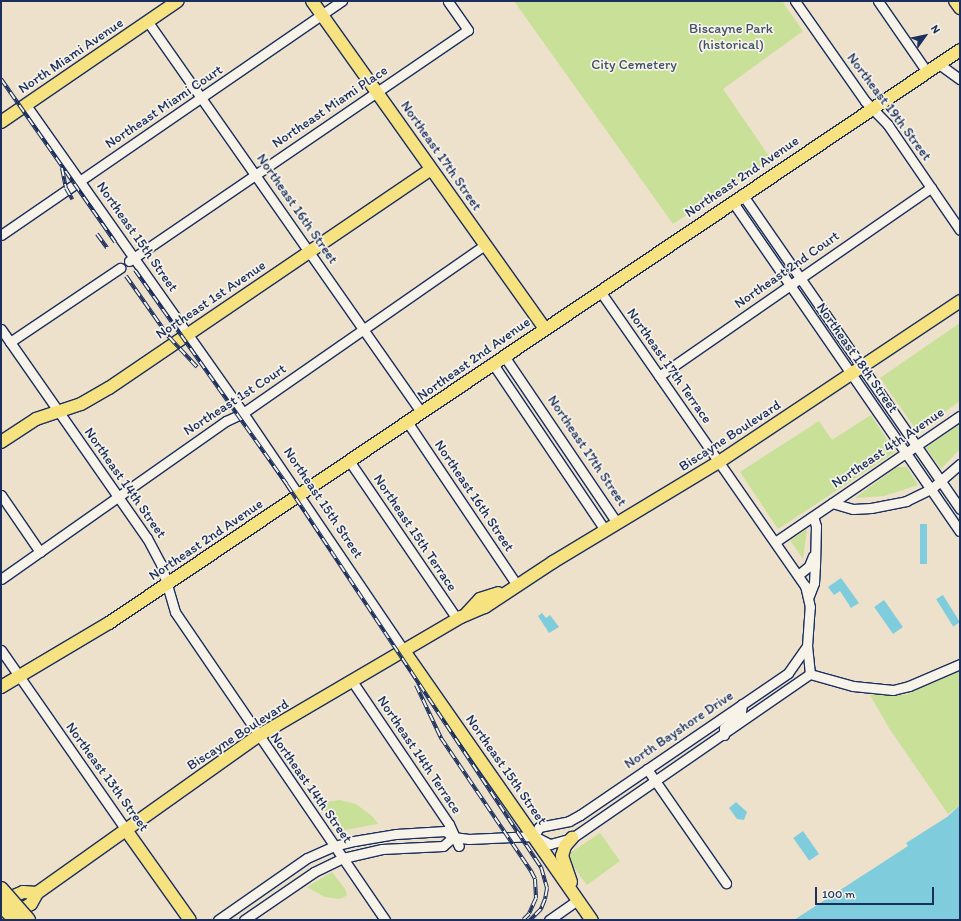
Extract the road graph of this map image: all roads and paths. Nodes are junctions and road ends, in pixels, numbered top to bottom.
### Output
1 (178, 1) edge
2 (312, 1) edge
3 (342, 1) edge
4 (448, 1) edge
5 (795, 1) edge
6 (878, 1) edge
7 (955, 1) edge
8 (960, 8) edge
9 (322, 15) junction
10 (148, 22) junction
11 (960, 50) edge
12 (940, 64) junction
13 (927, 72) junction
14 (960, 79) edge
15 (377, 92) junction
16 (202, 98) junction
17 (26, 105) junction
18 (874, 108) junction
19 (1, 122) edge
20 (431, 168) junction
21 (255, 175) junction
22 (79, 181) junction
23 (931, 188) junction
24 (742, 194) junction
25 (732, 201) junction
26 (960, 230) edge
27 (1, 236) edge
28 (485, 245) junction
29 (310, 251) junction
30 (132, 260) junction
31 (120, 268) dead end
32 (800, 278) junction
33 (790, 285) junction
34 (600, 291) junction
35 (960, 302) edge
36 (1, 328) edge
37 (544, 328) junction
38 (364, 330) junction
39 (188, 335) junction
40 (10, 342) junction
41 (504, 356) junction
42 (493, 364) junction
43 (862, 367) junction
44 (852, 374) junction
45 (659, 376) junction
46 (59, 411) junction
47 (243, 413) junction
48 (422, 413) junction
49 (960, 416) edge
50 (408, 423) junction
51 (1, 442) edge
52 (916, 446) junction
53 (906, 453) junction
54 (350, 462) junction
55 (719, 462) junction
56 (960, 464) edge
57 (941, 481) junction
58 (931, 488) junction
59 (1, 496) edge
60 (299, 496) junction
61 (118, 497) junction
62 (832, 503) junction
63 (960, 509) edge
64 (813, 516) junction
65 (618, 523) junction
66 (605, 530) junction
67 (960, 531) edge
68 (775, 542) junction
69 (40, 552) junction
70 (814, 553) junction
71 (798, 575) junction
72 (1, 579) edge
73 (167, 584) junction
74 (514, 586) junction
75 (810, 596) junction
76 (461, 617) junction
77 (807, 646) junction
78 (1, 650) edge
79 (404, 651) junction
80 (960, 664) edge
81 (788, 673) junction
82 (810, 674) junction
83 (19, 676) junction
84 (352, 682) junction
85 (1, 687) edge
86 (784, 694) junction
87 (751, 697) junction
88 (773, 702) junction
89 (742, 704) junction
90 (724, 735) junction
91 (258, 736) junction
92 (648, 769) junction
93 (656, 781) junction
94 (126, 830) junction
95 (534, 836) junction
96 (453, 837) junction
97 (572, 838) junction
98 (334, 846) junction
99 (459, 846) dead end
100 (343, 858) junction
101 (726, 883) dead end
102 (1, 889) edge
103 (262, 889) junction
104 (37, 893) junction
105 (578, 900) junction
106 (1, 901) edge
107 (270, 902) junction
108 (1, 905) edge
109 (3, 920) edge
110 (16, 920) edge
111 (28, 920) edge
112 (190, 920) edge
113 (218, 920) edge
114 (244, 920) edge
115 (385, 920) edge
116 (549, 920) edge
117 (592, 920) edge

1 - 10 main road, North Miami Avenue
2 - 9 main road, Northeast 17th Street
3 - 9 street, Northeast Miami Court
4 - 15 street, Northeast Miami Place
5 - 18 street, Northeast 19th Street
6 - 13 street
7 - 8 main road
9 - 15 main road, Northeast 17th Street
9 - 16 street, Northeast Miami Court
10 - 16 street, Northeast 16th Street
10 - 17 main road, North Miami Avenue
11 - 12 main road, Northeast 2nd Avenue
12 - 13 main road, Northeast 2nd Avenue
12 - 14 street
13 - 18 main road, Northeast 2nd Avenue
15 - 20 main road, Northeast 17th Street
15 - 21 street, Northeast Miami Place
16 - 21 street, Northeast 16th Street
16 - 22 street, Northeast Miami Court
17 - 19 main road, North Miami Avenue
17 - 22 street, Northeast 15th Street
18 - 23 street, Northeast 19th Street
18 - 24 main road, Northeast 2nd Avenue
20 - 28 main road, Northeast 17th Street
20 - 29 main road, Northeast 1st Avenue
21 - 29 street, Northeast 16th Street
21 - 30 street, Northeast Miami Place
22 - 27 street, Northeast Miami Court
22 - 30 street, Northeast 15th Street
23 - 26 street, Northeast 19th Street
23 - 32 street, Northeast 2nd Court
24 - 25 main road, Northeast 2nd Avenue
24 - 32 street, Northeast 18th Street
25 - 33 street, Northeast 18th Street
25 - 34 main road, Northeast 2nd Avenue
28 - 37 main road, Northeast 17th Street
28 - 38 street, Northeast 1st Court
29 - 38 street, Northeast 16th Street
29 - 39 main road, Northeast 1st Avenue
30 - 39 street, Northeast 15th Street
31 - 40 street
32 - 33 street, Northeast 2nd Court
32 - 43 street, Northeast 18th Street
33 - 44 street, Northeast 18th Street
33 - 45 street, Northeast 2nd Court
34 - 37 main road, Northeast 2nd Avenue
34 - 45 street, Northeast 17th Terrace
35 - 43 main road, Biscayne Boulevard
36 - 40 street, Northeast 14th Street
37 - 41 main road, Northeast 2nd Avenue
38 - 47 street, Northeast 1st Court
38 - 48 street, Northeast 16th Street
39 - 46 main road, Northeast 1st Avenue
39 - 47 street, Northeast 15th Street
40 - 46 street, Northeast 14th Street
41 - 42 main road, Northeast 2nd Avenue
41 - 65 street, Northeast 17th Street
42 - 48 main road, Northeast 2nd Avenue
42 - 66 street, Northeast 17th Street
43 - 44 main road, Biscayne Boulevard
43 - 52 street, Northeast 18th Street
44 - 53 street, Northeast 18th Street
44 - 55 main road, Biscayne Boulevard
45 - 55 street, Northeast 17th Terrace
46 - 51 main road, Northeast 1st Avenue
46 - 61 street, Northeast 14th Street
47 - 60 street, Northeast 15th Street
47 - 61 street, Northeast 1st Court
48 - 50 main road, Northeast 2nd Avenue
49 - 52 street, Northeast 4th Avenue
50 - 54 main road, Northeast 2nd Avenue
50 - 74 street, Northeast 16th Street
52 - 53 street, Northeast 4th Avenue
52 - 57 street, Northeast 18th Street
53 - 58 street, Northeast 18th Street
53 - 62 street, Northeast 4th Avenue
54 - 60 main road, Northeast 2nd Avenue
54 - 76 street, Northeast 15th Terrace
55 - 65 main road, Biscayne Boulevard
55 - 68 street, Northeast 17th Terrace
56 - 57 street, Northeast 4th Avenue
57 - 58 street, Northeast 4th Avenue
57 - 63 street, Northeast 18th Street
58 - 62 street, Northeast 4th Avenue
58 - 67 street, Northeast 18th Street
59 - 69 street
60 - 73 main road, Northeast 2nd Avenue
60 - 79 street, Northeast 15th Street
61 - 69 street, Northeast 1st Court
61 - 73 street, Northeast 14th Street
62 - 64 street, Northeast 4th Avenue
64 - 68 street, Northeast 4th Avenue
64 - 70 street
65 - 66 main road, Biscayne Boulevard
66 - 74 main road, Biscayne Boulevard
68 - 71 street, Northeast 17th Terrace
69 - 72 street, Northeast 1st Court
70 - 71 street
70 - 75 street
71 - 75 street, Northeast 17th Terrace
73 - 83 main road, Northeast 2nd Avenue
73 - 91 street, Northeast 14th Street
74 - 76 main road, Biscayne Boulevard
75 - 77 street
76 - 79 main road, Biscayne Boulevard
77 - 81 street, North Bayshore Drive
77 - 82 street
78 - 83 street, Northeast 13th Street
79 - 84 main road, Biscayne Boulevard
79 - 95 main road, Northeast 15th Street
80 - 82 street
81 - 86 street
81 - 87 street, North Bayshore Drive
82 - 86 street, North Bayshore Drive
83 - 85 main road, Northeast 2nd Avenue
83 - 94 street, Northeast 13th Street
84 - 91 main road, Biscayne Boulevard
84 - 96 street, Northeast 14th Terrace
86 - 88 street, North Bayshore Drive
87 - 88 street
87 - 89 street, North Bayshore Drive
88 - 90 street, North Bayshore Drive
89 - 90 street
89 - 92 street, North Bayshore Drive
90 - 93 street, North Bayshore Drive
91 - 94 main road, Biscayne Boulevard
91 - 98 street, Northeast 14th Street
92 - 93 street
92 - 95 street, North Bayshore Drive
93 - 97 street, North Bayshore Drive
93 - 101 street
94 - 104 main road, Biscayne Boulevard
94 - 112 main road, Northeast 13th Street
95 - 96 street, North Bayshore Drive
95 - 97 street, North Bayshore Drive
95 - 105 main road, Northeast 15th Street
96 - 98 street, North Bayshore Drive
96 - 99 street, Northeast 14th Terrace
96 - 100 street
97 - 105 main road
98 - 100 street, Northeast 14th Street
98 - 103 street, North Bayshore Drive
100 - 107 street
100 - 115 street, Northeast 14th Street
102 - 111 highway, bridge
103 - 107 street
103 - 113 street, North Bayshore Drive
104 - 106 main road
104 - 109 main road, Biscayne Boulevard
105 - 116 street
105 - 117 main road, Northeast 15th Street
107 - 114 street
108 - 110 highway, bridge

